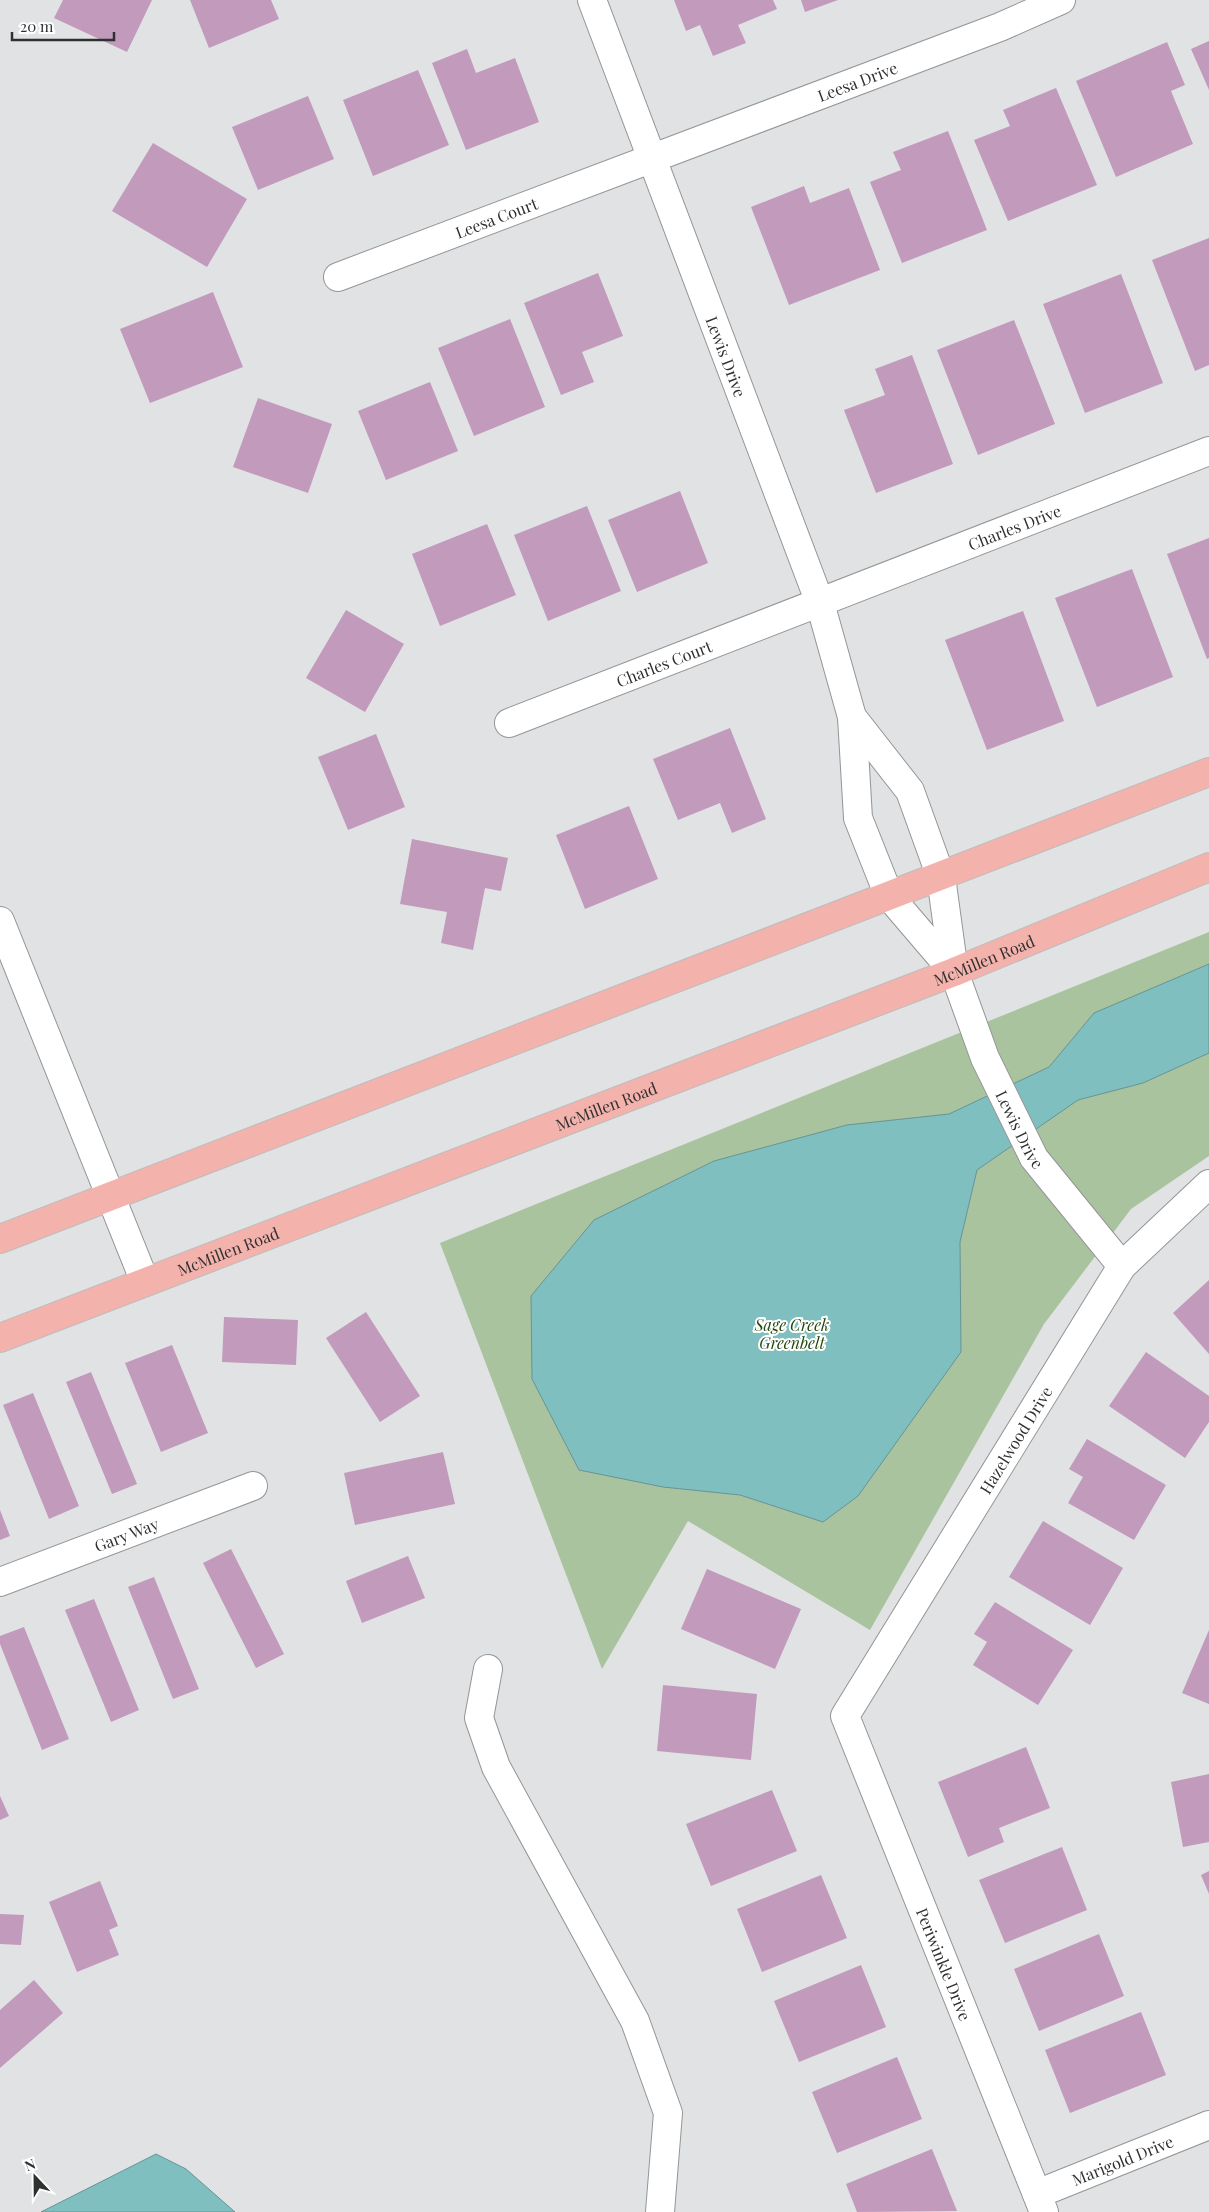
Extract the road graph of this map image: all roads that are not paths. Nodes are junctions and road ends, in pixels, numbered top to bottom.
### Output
1 (592, 0) edge
2 (1061, 0) edge
3 (652, 159) junction
4 (338, 277) dead end
5 (1209, 451) edge
6 (820, 604) junction
7 (852, 717) junction
8 (509, 723) dead end
9 (1209, 772) edge
10 (1209, 867) edge
11 (942, 877) junction
12 (889, 896) junction
13 (0, 921) edge
14 (954, 972) junction
15 (1209, 1184) edge
16 (112, 1195) junction
17 (0, 1240) edge
18 (1122, 1266) junction
19 (145, 1282) junction
20 (0, 1338) edge
21 (253, 1486) dead end
22 (0, 1582) edge
23 (488, 1669) dead end
24 (845, 1716) joint
25 (1209, 2125) edge
26 (1040, 2203) edge
27 (660, 2212) edge

1 - 3 street, Lewis Drive
2 - 3 street, Leesa Drive
3 - 4 street, Leesa Court
3 - 6 street, Lewis Drive
5 - 6 street, Charles Drive
6 - 7 street, Lewis Drive
6 - 8 street, Charles Court
7 - 11 street, Lewis Drive
7 - 12 street, Lewis Drive
9 - 11 main road
10 - 14 main road, McMillen Road
11 - 12 main road
11 - 14 street, Lewis Drive
12 - 14 street, Lewis Drive
12 - 16 main road
13 - 16 street
14 - 18 street, Lewis Drive
14 - 19 main road, McMillen Road
15 - 18 street, Hazelwood Drive
16 - 17 main road
16 - 19 street
18 - 24 street, Hazelwood Drive
19 - 20 main road, McMillen Road
21 - 22 street, Gary Way
23 - 27 street
24 - 26 street, Periwinkle Drive
25 - 26 street, Marigold Drive

